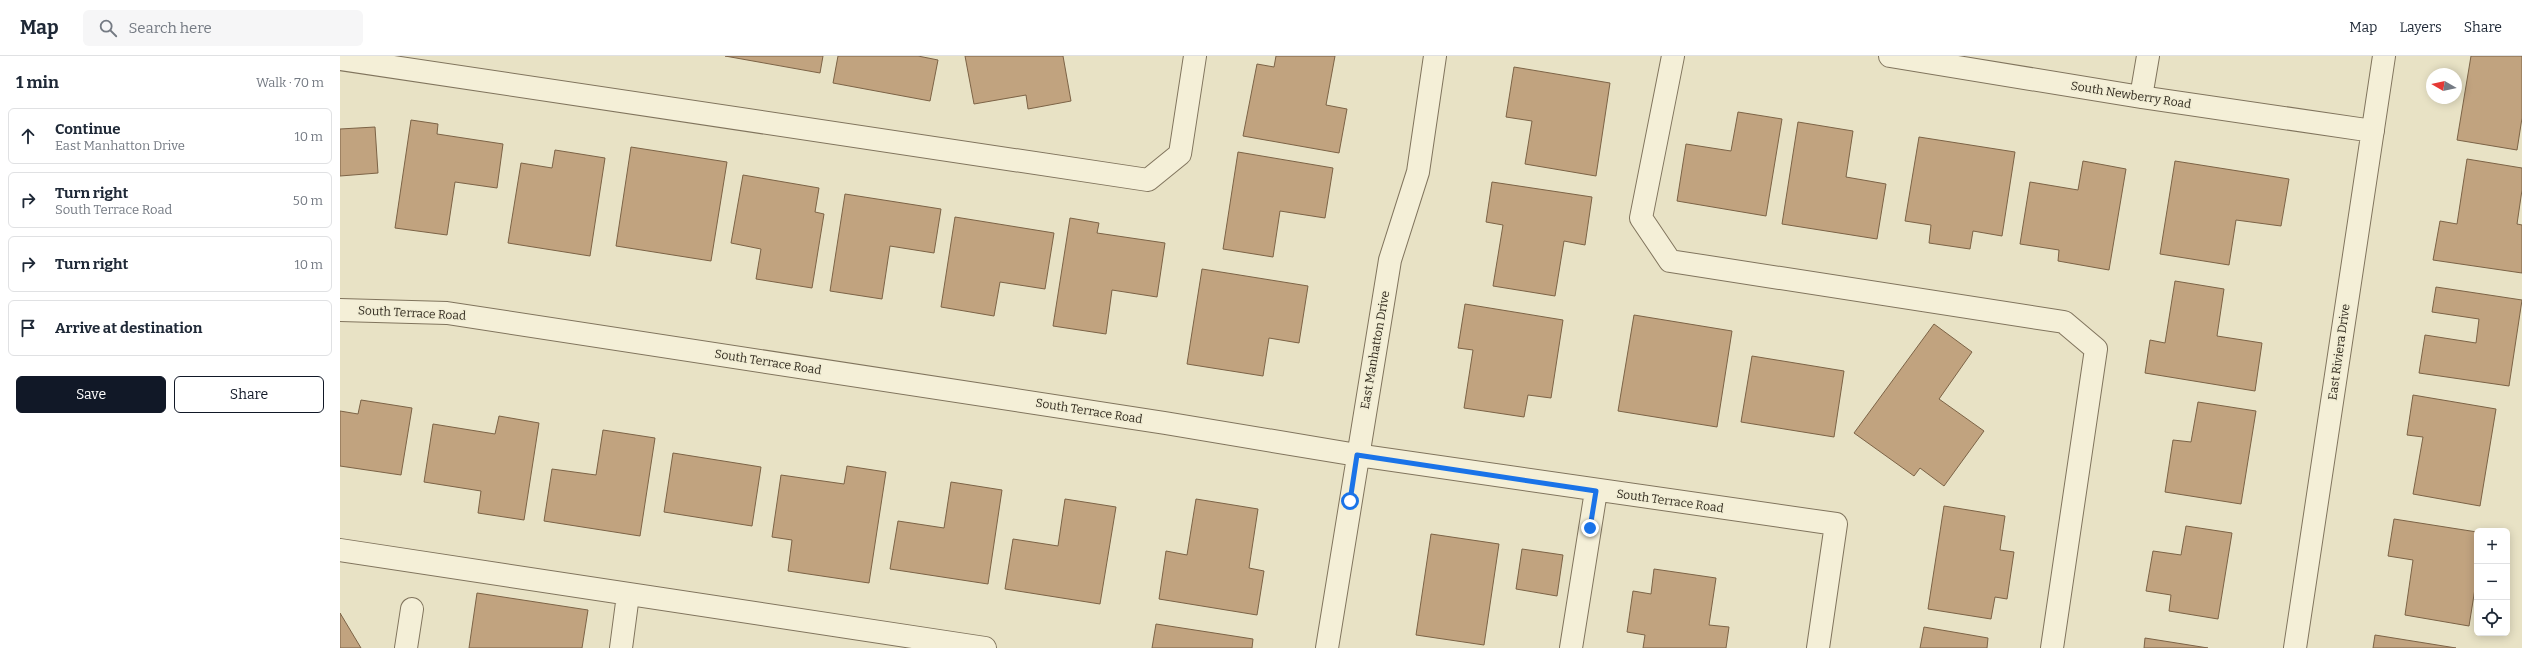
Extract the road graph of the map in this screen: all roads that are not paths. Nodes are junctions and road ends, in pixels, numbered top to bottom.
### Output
1 (1195, 56) edge
2 (1436, 56) edge
3 (1672, 56) edge
4 (1890, 56) edge
5 (2148, 56) edge
6 (2384, 56) edge
7 (1914, 58) edge
8 (340, 59) edge
9 (2141, 97) junction
10 (2372, 130) junction
11 (340, 310) edge
12 (1357, 455) junction
13 (1596, 491) junction
14 (340, 550) edge
15 (628, 595) junction
16 (412, 609) dead end
17 (406, 648) edge
18 (621, 648) edge
19 (985, 648) edge
20 (1327, 648) edge
21 (1571, 648) edge
22 (1818, 648) edge
23 (2052, 648) edge
24 (2295, 648) edge

1 - 8 street
2 - 12 street, East Manhatton Drive
3 - 23 street
4 - 7 street, South Newberry Road
5 - 9 street
6 - 10 street, East Riviera Drive
7 - 9 street, South Newberry Road
9 - 10 street, South Newberry Road
10 - 24 street, East Riviera Drive
11 - 12 street, South Terrace Road
12 - 13 street, South Terrace Road
12 - 20 street, East Manhatton Drive
13 - 21 street
13 - 22 street, South Terrace Road
14 - 15 street
15 - 18 street
15 - 19 street
16 - 17 street

